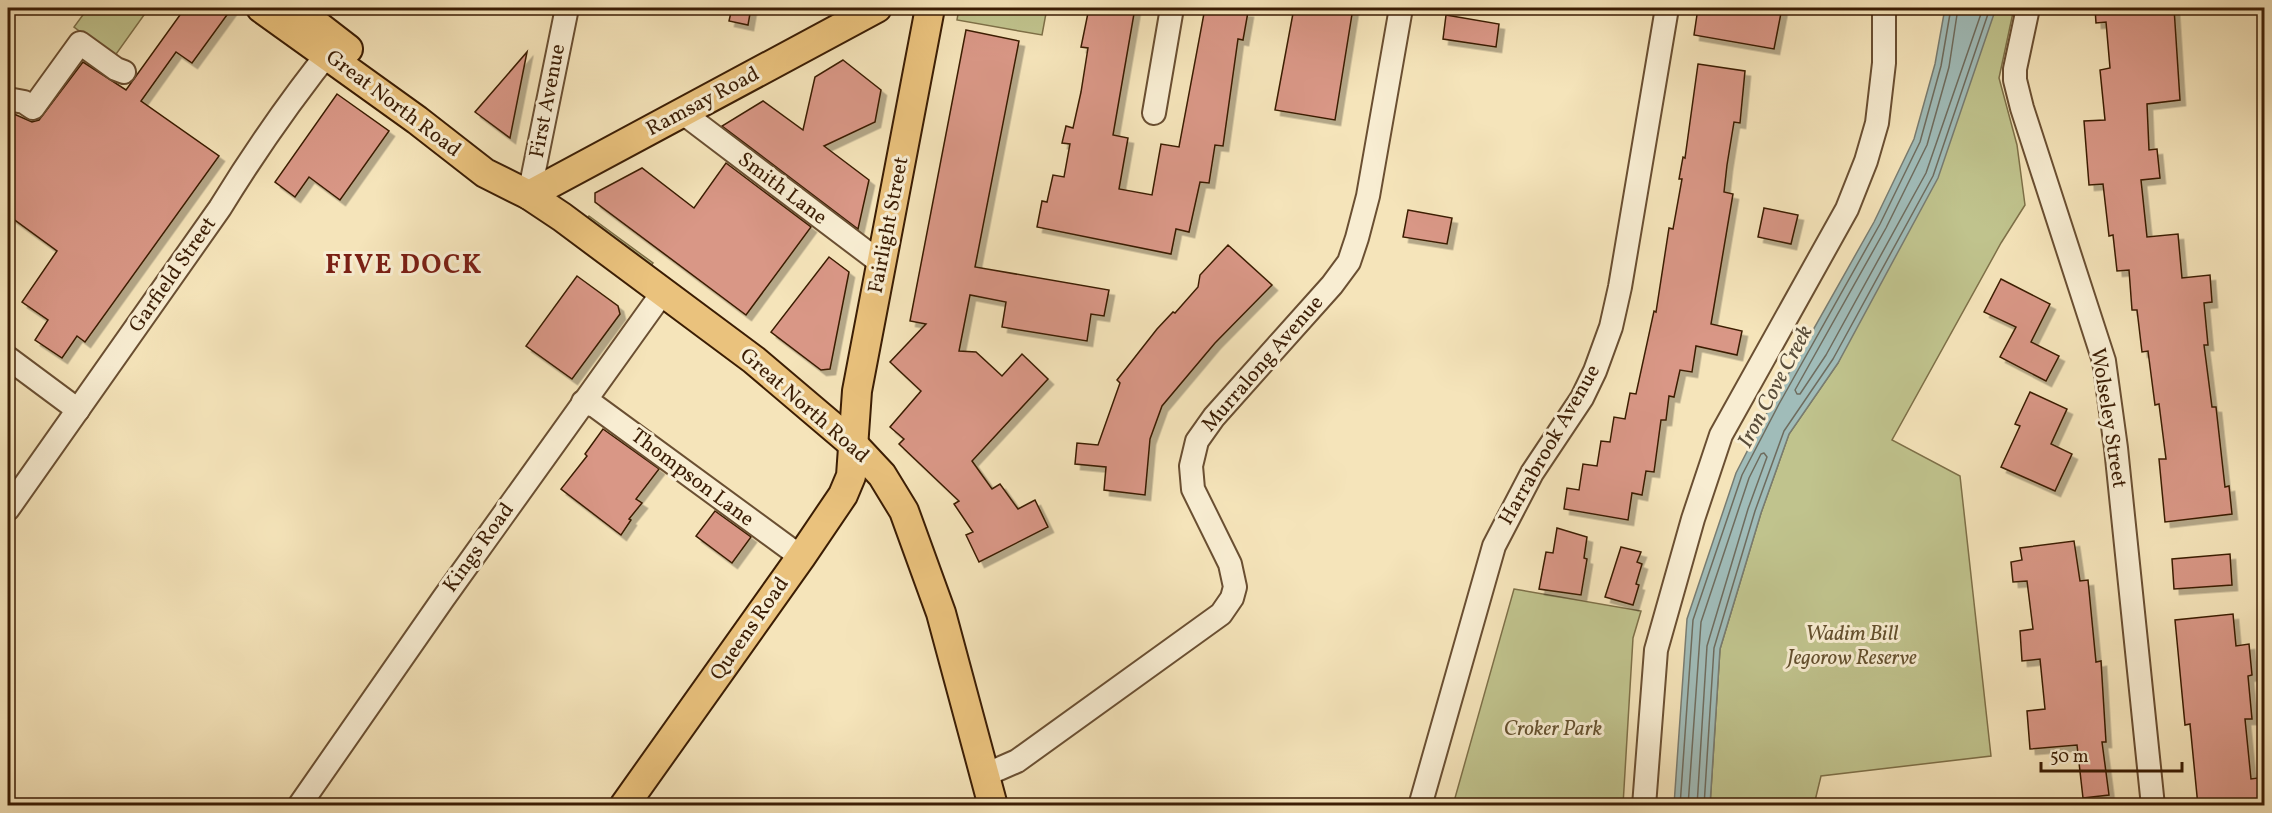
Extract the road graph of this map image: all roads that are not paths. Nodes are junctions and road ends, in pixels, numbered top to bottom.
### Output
1 (261, 8) edge
2 (295, 8) edge
3 (567, 8) edge
4 (877, 8) edge
5 (930, 8) edge
6 (1172, 8) edge
7 (1401, 8) edge
8 (1667, 8) edge
9 (1884, 8) edge
10 (2028, 8) edge
11 (333, 47) junction
12 (124, 72) dead end
13 (8, 99) edge
14 (1154, 112) dead end
15 (683, 113) junction
16 (529, 195) junction
17 (881, 263) junction
18 (663, 292) junction
19 (8, 358) edge
20 (583, 402) junction
21 (78, 410) junction
22 (853, 444) junction
23 (8, 509) edge
24 (801, 557) junction
25 (985, 775) junction
26 (992, 805) edge
27 (299, 806) edge
28 (624, 806) edge
29 (1420, 806) edge
30 (1644, 806) edge
31 (2153, 806) edge

1 - 11 main road, Great North Road
2 - 11 main road, Great North Road
3 - 16 street, First Avenue
4 - 15 main road, Ramsay Road
5 - 17 main road, Fairlight Street
6 - 14 street
7 - 25 street, Murralong Avenue
8 - 29 street, Harrabrook Avenue
9 - 30 street
10 - 31 street, Wolseley Street
11 - 16 main road, Great North Road
11 - 21 street, Garfield Street
12 - 13 street
15 - 16 main road, Ramsay Road
15 - 17 street, Smith Lane
16 - 18 main road, Great North Road
17 - 22 main road, Fairlight Street
18 - 20 street, Kings Road
18 - 22 main road, Great North Road
19 - 21 street
20 - 24 street, Thompson Lane
20 - 27 street, Kings Road
21 - 23 street, Garfield Street
22 - 24 main road, Queens Road
22 - 25 main road, Great North Road
24 - 28 main road, Queens Road
25 - 26 main road, Great North Road

